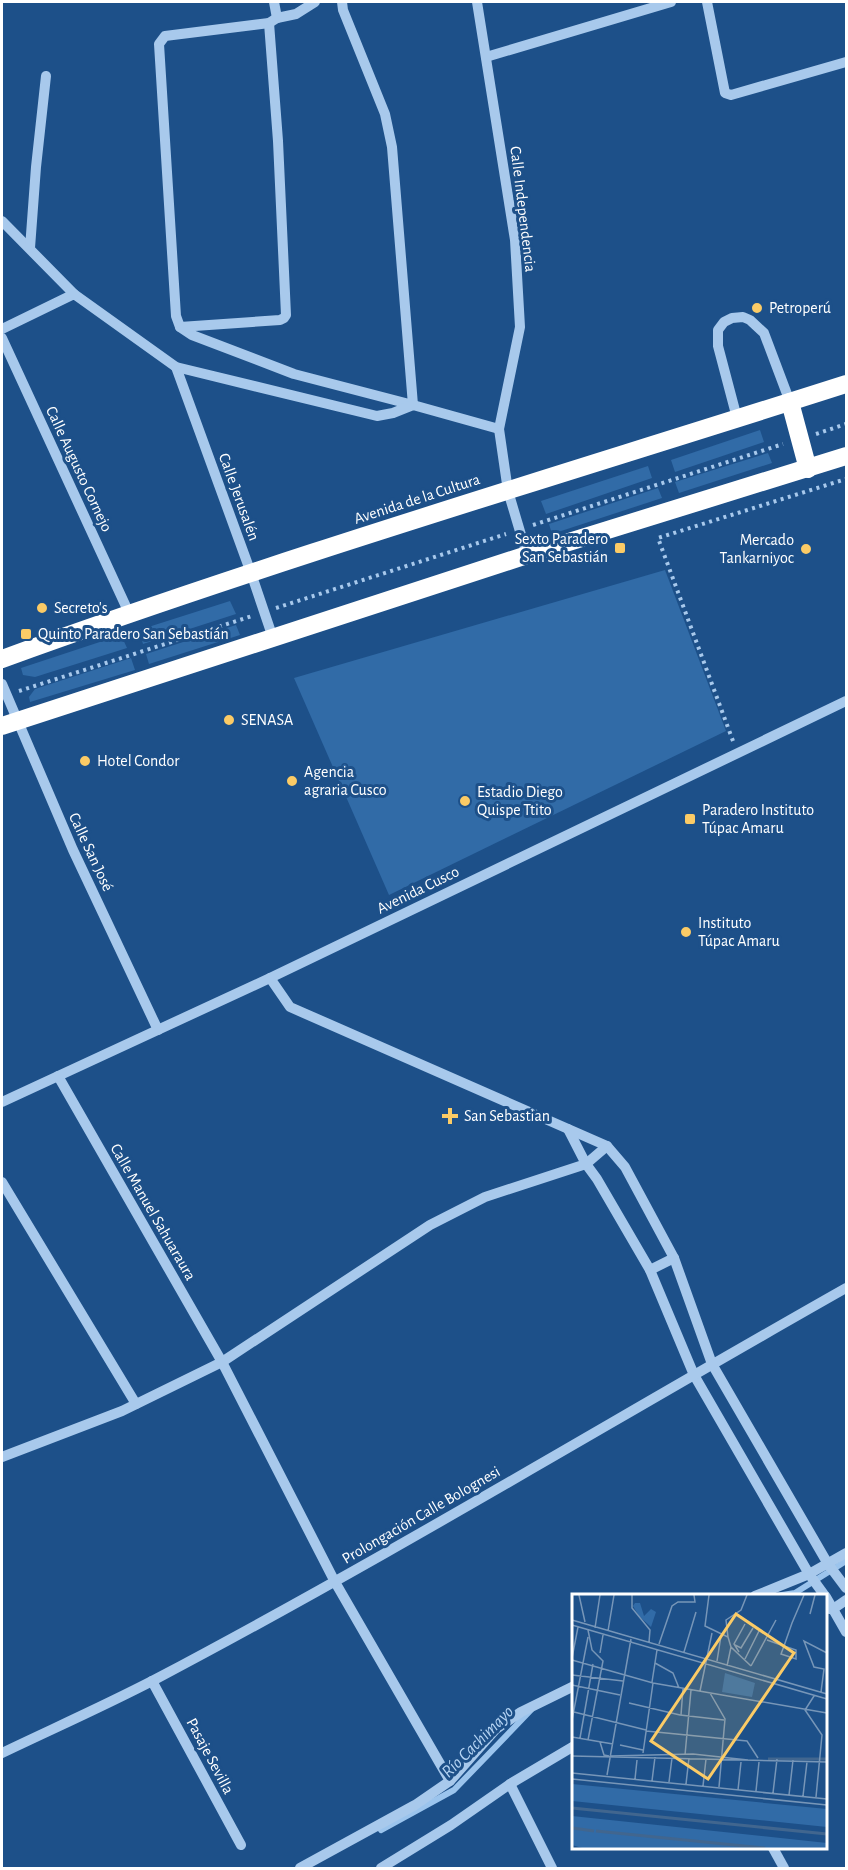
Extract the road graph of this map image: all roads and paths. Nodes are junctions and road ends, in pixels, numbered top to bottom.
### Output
1 (274, 2) edge
2 (315, 2) edge
3 (477, 2) edge
4 (671, 2) edge
5 (707, 2) edge
6 (343, 6) edge
7 (273, 20) junction
8 (486, 57) junction
9 (846, 62) edge
10 (46, 76) dead end
11 (2, 221) edge
12 (30, 248) junction
13 (74, 294) junction
14 (180, 327) junction
15 (2, 328) edge
16 (2, 339) edge
17 (176, 367) junction
18 (846, 384) edge
19 (790, 402) junction
20 (413, 405) junction
21 (737, 418) junction
22 (846, 424) edge
23 (499, 429) junction
24 (800, 439) junction
25 (846, 456) edge
26 (808, 469) junction
27 (846, 479) edge
28 (508, 491) junction
29 (520, 530) junction
30 (527, 555) junction
31 (251, 573) junction
32 (264, 612) junction
33 (129, 613) junction
34 (273, 638) junction
35 (2, 659) edge
36 (4, 689) edge
37 (846, 701) edge
38 (9, 724) edge
39 (738, 753) junction
40 (270, 978) junction
41 (158, 1030) junction
42 (58, 1076) junction
43 (2, 1102) edge
44 (568, 1129) junction
45 (607, 1146) junction
46 (586, 1164) junction
47 (2, 1182) edge
48 (674, 1258) junction
49 (650, 1270) junction
50 (846, 1288) edge
51 (222, 1362) junction
52 (712, 1364) junction
53 (694, 1375) junction
54 (136, 1404) junction
55 (2, 1457) edge
56 (846, 1552) edge
57 (828, 1564) junction
58 (809, 1575) junction
59 (335, 1582) junction
60 (844, 1585) edge
61 (760, 1594) edge
62 (823, 1594) edge
63 (846, 1600) edge
64 (829, 1609) edge
65 (846, 1632) edge
66 (152, 1681) junction
67 (572, 1686) edge
68 (572, 1747) edge
69 (2, 1753) edge
70 (450, 1781) junction
71 (510, 1784) junction
72 (241, 1845) dead end
73 (774, 1849) edge
74 (300, 1869) edge
75 (381, 1869) edge
76 (552, 1869) edge
77 (784, 1869) edge

1 - 7 street
2 - 7 street
3 - 8 street, Calle Independencia
4 - 8 street
5 - 9 street
6 - 20 street
7 - 14 street
7 - 14 street
8 - 23 street, Calle Independencia
10 - 12 street
11 - 12 street
12 - 13 street
13 - 15 street
13 - 17 street
14 - 20 street
16 - 33 street, Calle Augusto Cornejo
17 - 20 street
17 - 31 street, Calle Jerusalén
18 - 19 highway, Avenida de la Cultura
19 - 21 highway, Avenida de la Cultura
19 - 21 street
19 - 24 highway
20 - 23 street
21 - 28 highway, Avenida de la Cultura
22 - 24 path
23 - 28 street, Calle Independencia
24 - 26 highway
24 - 29 path
25 - 26 highway
26 - 30 highway
27 - 39 path
28 - 29 street, Calle Independencia
28 - 31 highway, Avenida de la Cultura
29 - 30 street, Calle Independencia
29 - 32 path
30 - 34 highway
31 - 32 street, Calle Jerusalén
31 - 33 highway, Avenida de la Cultura
32 - 34 street, Calle Jerusalén
32 - 36 path
33 - 35 highway, Avenida de la Cultura
34 - 38 highway
36 - 38 street, Calle San José
37 - 39 street, Avenida Cusco
38 - 41 street, Calle San José
39 - 40 street, Avenida Cusco
40 - 41 street, Avenida Cusco
40 - 44 street
41 - 42 street, Avenida Cusco
42 - 43 street, Avenida Cusco
42 - 51 street, Calle Manuel Sahuaraura
44 - 45 street
44 - 46 street
45 - 46 street
45 - 48 street
46 - 49 street
46 - 51 street
47 - 54 street
48 - 49 street
48 - 52 street
49 - 53 street
50 - 52 street, Prolongación Calle Bolognesi
51 - 54 street
51 - 59 street, Calle Manuel Sahuaraura
52 - 53 street, Prolongación Calle Bolognesi
52 - 57 street
53 - 58 street
53 - 59 street, Prolongación Calle Bolognesi
54 - 55 street
56 - 57 street
57 - 58 street
57 - 60 street
58 - 61 street
58 - 62 street
59 - 66 street, Prolongación Calle Bolognesi
59 - 70 street, Calle Manuel Sahuaraura
63 - 64 street
64 - 65 street
66 - 69 street, Prolongación Calle Bolognesi
66 - 72 street, Pasaje Sevilla
67 - 70 street
68 - 71 street
70 - 74 street
71 - 75 street
71 - 76 street
73 - 77 street

